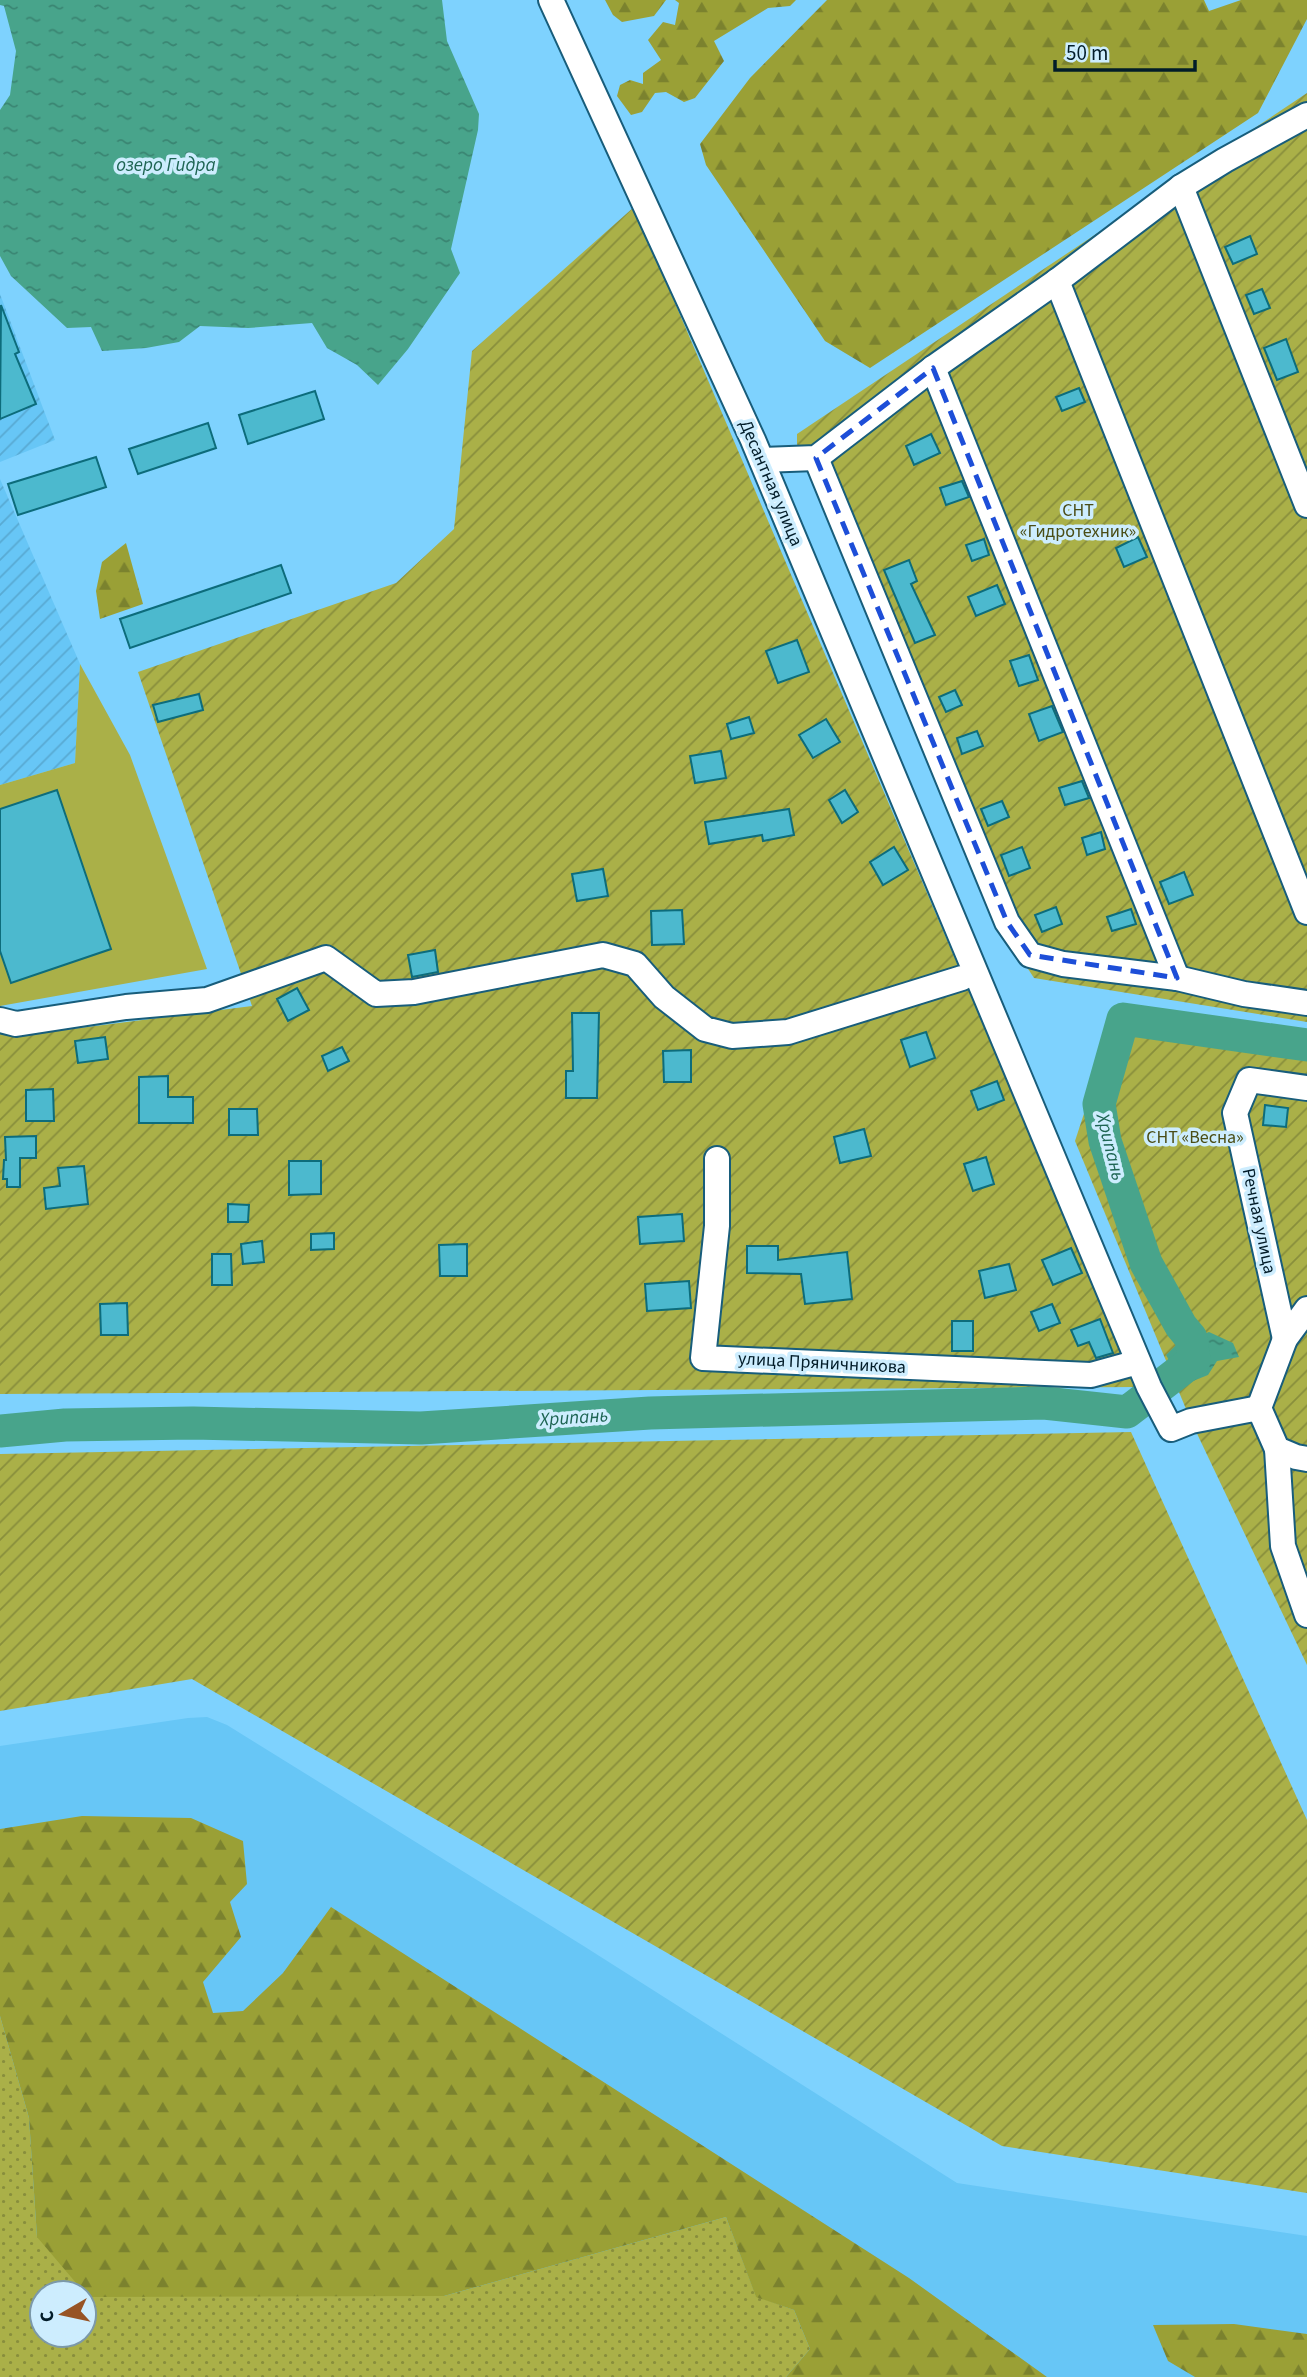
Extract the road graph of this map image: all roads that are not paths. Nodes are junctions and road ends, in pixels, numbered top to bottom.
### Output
1 (551, 0) edge
2 (1307, 115) edge
3 (1181, 187) junction
4 (1057, 281) junction
5 (933, 368) junction
6 (816, 458) junction
7 (761, 460) junction
8 (1307, 505) edge
9 (1307, 912) edge
10 (969, 975) junction
11 (1177, 978) junction
12 (1307, 1003) edge
13 (0, 1020) edge
14 (1307, 1088) edge
15 (717, 1159) dead end
16 (1307, 1310) edge
17 (1285, 1339) junction
18 (1138, 1362) junction
19 (1259, 1408) junction
20 (1277, 1449) junction
21 (1307, 1459) edge
22 (1307, 1615) edge

1 - 7 street, Десантная улица
2 - 3 street
3 - 4 street
3 - 8 street
4 - 5 street
4 - 9 street
5 - 6 street
5 - 11 street
6 - 7 street
6 - 11 street
7 - 10 street, Десантная улица
10 - 13 street
10 - 18 street, Десантная улица
11 - 12 street
14 - 17 street, Речная улица
15 - 18 street, улица Пряничникова
16 - 17 street
17 - 19 street
18 - 19 street, Десантная улица
19 - 20 street
20 - 21 street
20 - 22 street

